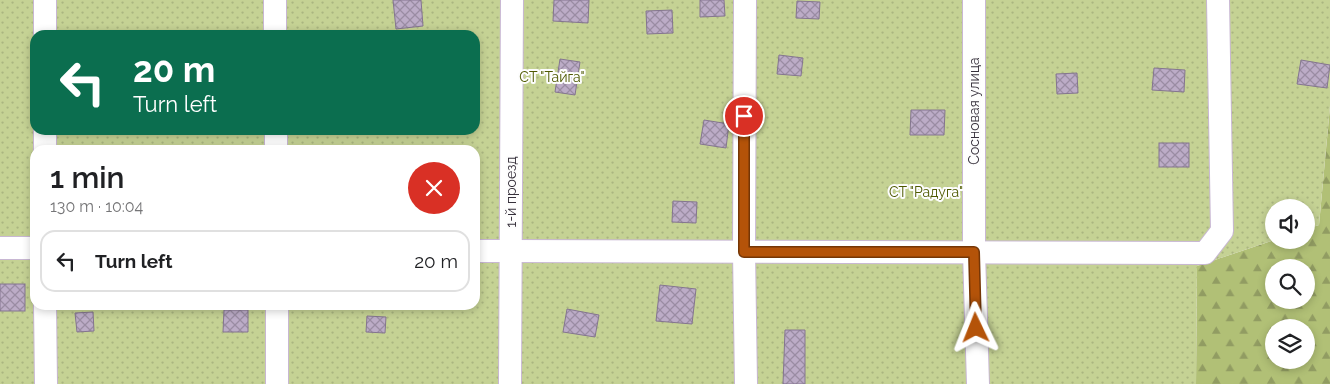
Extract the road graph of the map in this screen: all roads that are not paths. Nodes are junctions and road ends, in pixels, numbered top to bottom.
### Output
1 (45, 0) edge
2 (275, 0) edge
3 (512, 0) edge
4 (745, 0) edge
5 (974, 0) edge
6 (1218, 0) edge
7 (45, 30) edge
8 (275, 30) edge
9 (0, 248) edge
10 (30, 248) edge
11 (480, 251) edge
12 (511, 251) junction
13 (744, 252) junction
14 (974, 252) junction
15 (45, 310) edge
16 (277, 310) edge
17 (46, 384) edge
18 (277, 384) edge
19 (510, 384) edge
20 (746, 384) edge
21 (978, 384) edge

1 - 7 street
2 - 8 street
3 - 12 street, 1-й проезд
4 - 13 street
5 - 14 street, Сосновая улица
6 - 14 street
9 - 10 street
11 - 12 street
12 - 13 street
12 - 19 street, 1-й проезд
13 - 14 street
13 - 20 street
14 - 21 street, Сосновая улица
15 - 17 street
16 - 18 street

